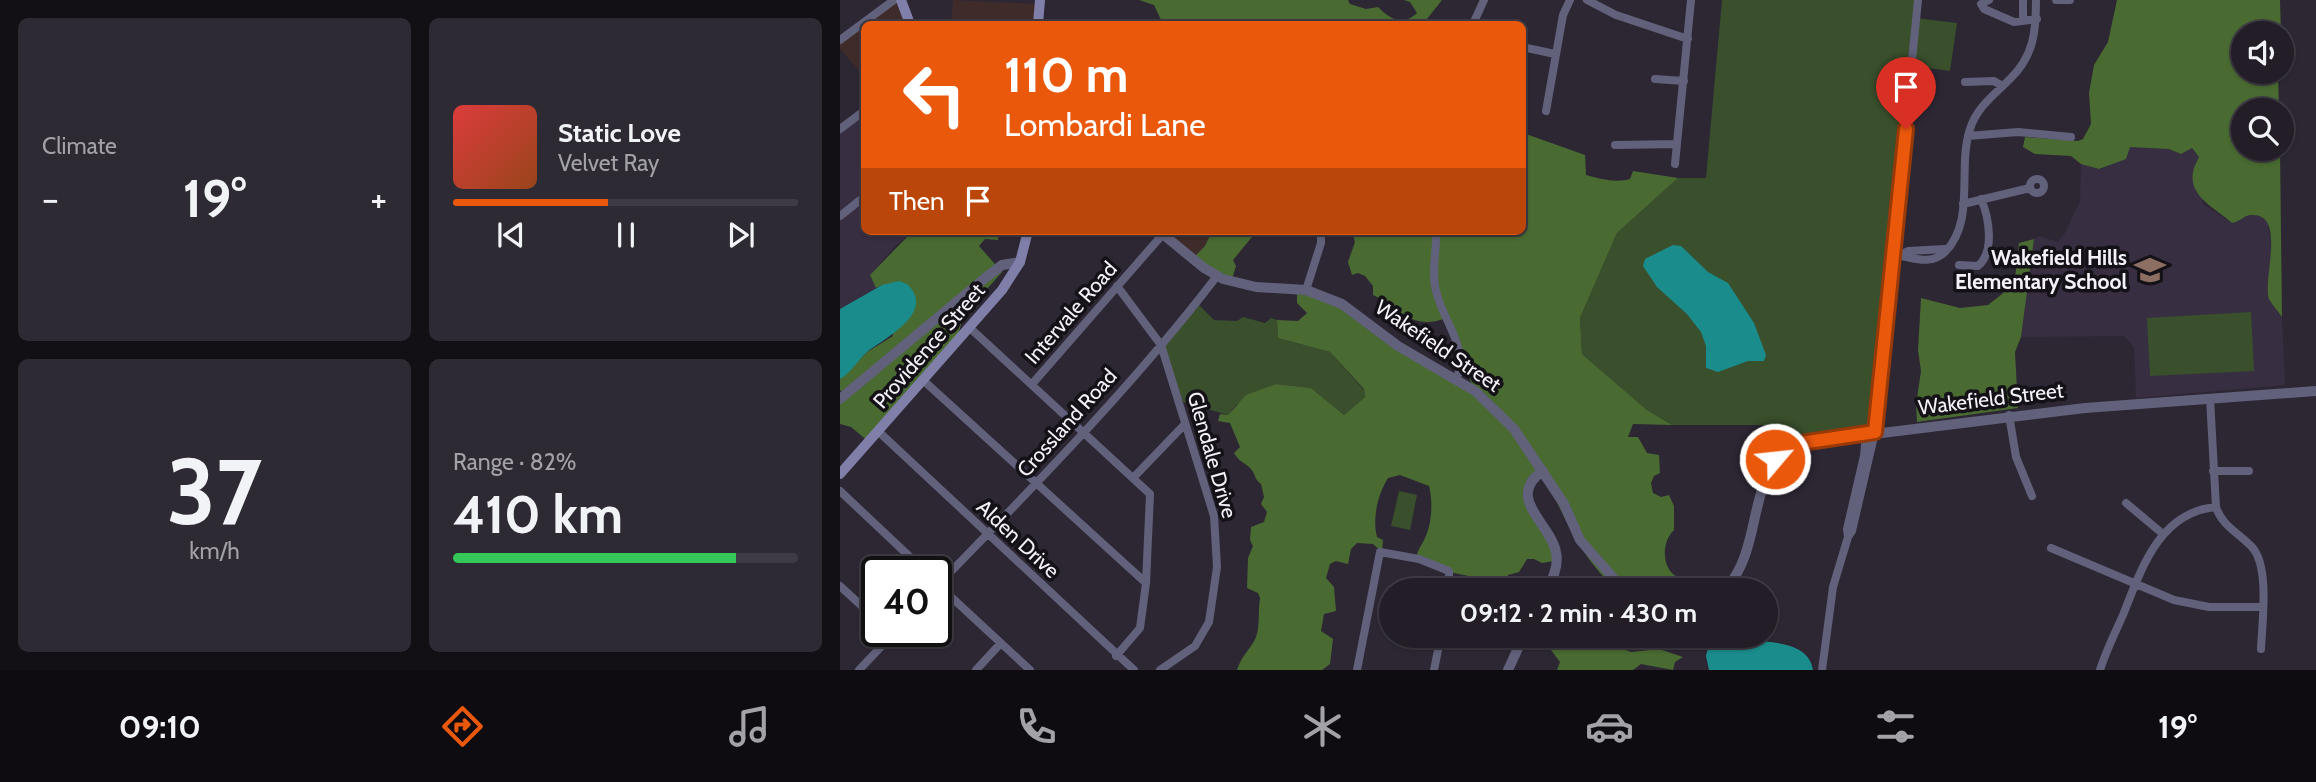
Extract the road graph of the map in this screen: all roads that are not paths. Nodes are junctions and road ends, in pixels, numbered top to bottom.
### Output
1 (894, 0) edge
2 (901, 0) edge
3 (1040, 0) edge
4 (1484, 0) edge
5 (1570, 0) edge
6 (1587, 0) edge
7 (1691, 0) edge
8 (1918, 0) edge
9 (1989, 0) edge
10 (2023, 0) edge
11 (2036, 0) edge
12 (2056, 0) edge
13 (2070, 0) edge
14 (2023, 19) junction
15 (2037, 19) junction
16 (866, 21) edge
17 (909, 21) edge
18 (1038, 21) edge
19 (1475, 21) edge
20 (861, 24) edge
21 (1688, 38) junction
22 (840, 40) edge
23 (1526, 48) edge
24 (1555, 54) junction
25 (1655, 79) dead end
26 (1684, 81) junction
27 (1965, 82) dead end
28 (2002, 86) junction
29 (1546, 111) dead end
30 (861, 113) edge
31 (840, 129) edge
32 (1968, 136) junction
33 (2071, 137) dead end
34 (1677, 144) junction
35 (1615, 145) dead end
36 (1675, 164) dead end
37 (2030, 188) dead end
38 (861, 199) edge
39 (1981, 199) junction
40 (1963, 204) junction
41 (841, 213) edge
42 (1027, 235) edge
43 (1159, 235) edge
44 (1164, 235) edge
45 (1321, 235) edge
46 (1436, 235) edge
47 (1896, 255) junction
48 (1020, 261) junction
49 (1959, 265) dead end
50 (1217, 276) junction
51 (1117, 286) junction
52 (1306, 290) junction
53 (970, 328) junction
54 (1161, 345) junction
55 (1455, 379) junction
56 (924, 381) junction
57 (1033, 383) junction
58 (2316, 391) edge
59 (2210, 398) junction
60 (840, 399) edge
61 (2009, 415) junction
62 (1184, 425) junction
63 (1082, 431) junction
64 (879, 432) junction
65 (1871, 433) junction
66 (1543, 471) junction
67 (2213, 471) junction
68 (2249, 471) dead end
69 (840, 474) edge
70 (1133, 478) junction
71 (1036, 485) junction
72 (840, 491) edge
73 (2032, 496) dead end
74 (2126, 503) dead end
75 (2216, 507) junction
76 (988, 534) junction
77 (2163, 534) junction
78 (2051, 548) dead end
79 (909, 556) edge
80 (952, 570) edge
81 (1449, 578) edge
82 (1550, 578) edge
83 (1613, 578) edge
84 (1732, 578) edge
85 (2136, 582) junction
86 (1146, 583) junction
87 (840, 586) edge
88 (952, 599) edge
89 (861, 605) edge
90 (2262, 607) junction
91 (1001, 643) junction
92 (880, 647) edge
93 (1438, 648) edge
94 (1518, 648) edge
95 (2261, 649) dead end
96 (1116, 656) junction
97 (859, 670) edge
98 (976, 670) edge
99 (1030, 670) edge
100 (1133, 670) edge
101 (1160, 670) edge
102 (1357, 670) edge
103 (1434, 670) edge
104 (1508, 670) edge
105 (1822, 670) edge
106 (2100, 670) edge

1 - 16 street
2 - 17 main road
3 - 18 main road
4 - 19 street
5 - 24 street
6 - 21 street
7 - 21 street
8 - 47 street
9 - 14 street
10 - 14 street
11 - 15 street
12 - 13 street
14 - 15 street
15 - 28 street
20 - 22 street
21 - 26 street
23 - 24 street
24 - 29 street
25 - 26 street
26 - 34 street
27 - 28 street
28 - 32 street
30 - 31 street
32 - 33 street
32 - 40 street
34 - 35 street
34 - 36 street
37 - 39 street
38 - 41 street
39 - 40 street
39 - 49 street
40 - 47 street
42 - 48 main road, Providence Street
43 - 51 street, Intervale Road
44 - 50 street, Wakefield Street
45 - 52 street
46 - 55 street
47 - 65 street
48 - 53 main road, Providence Street
48 - 60 street
50 - 52 street, Wakefield Street
50 - 54 street, Crossland Road
51 - 54 street, Glendale Drive
51 - 57 street, Intervale Road
52 - 55 street, Wakefield Street
53 - 56 main road, Providence Street
53 - 57 street
54 - 62 street, Glendale Drive
54 - 63 street, Crossland Road
55 - 66 street, Wakefield Street
56 - 64 main road, Providence Street
56 - 71 street
57 - 63 street
58 - 59 street, Wakefield Street
59 - 61 street, Wakefield Street
59 - 67 street
61 - 65 street, Wakefield Street
61 - 73 street
62 - 70 street
62 - 101 street, Glendale Drive
63 - 70 street
63 - 71 street, Crossland Road
64 - 69 main road, Providence Street
64 - 76 street, Alden Drive
65 - 84 street, Wakefield Street
65 - 105 street
66 - 82 street
66 - 83 street, Wakefield Street
67 - 68 street
67 - 75 street
70 - 86 street
71 - 76 street, Crossland Road
71 - 86 street
72 - 79 street
74 - 77 street
75 - 77 street
75 - 90 street
76 - 80 street, Crossland Road
76 - 96 street, Alden Drive
77 - 85 street
78 - 85 street
81 - 102 street
85 - 90 street
85 - 106 street
86 - 96 street
87 - 89 street
88 - 91 street
90 - 95 street
91 - 98 street
91 - 99 street
92 - 97 street
93 - 103 street
94 - 104 street
96 - 100 street, Alden Drive

